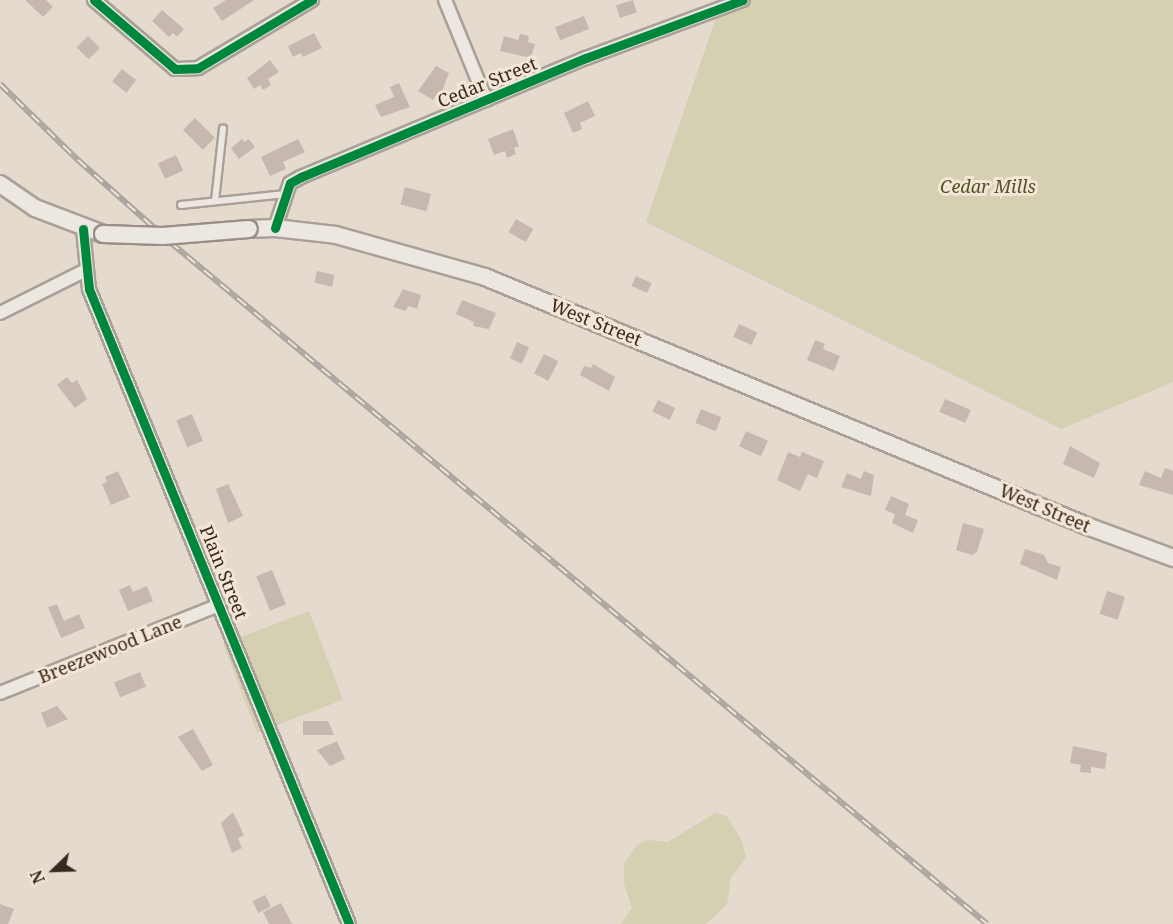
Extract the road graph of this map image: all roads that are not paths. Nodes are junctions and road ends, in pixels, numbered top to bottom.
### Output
1 (94, 0) edge
2 (312, 0) edge
3 (445, 0) edge
4 (743, 0) edge
5 (486, 100) junction
6 (222, 128) dead end
7 (0, 184) edge
8 (285, 194) junction
9 (215, 201) junction
10 (181, 205) dead end
11 (275, 228) junction
12 (83, 229) junction
13 (86, 270) junction
14 (0, 313) edge
15 (1173, 558) edge
16 (219, 605) junction
17 (0, 693) edge
18 (349, 924) edge

1 - 2 street
3 - 5 street
4 - 5 street, Cedar Street
5 - 8 street, Cedar Street
6 - 9 lane
7 - 12 main road, West Street
8 - 9 lane
8 - 11 street
9 - 10 lane
11 - 12 main road, West Street, bridge
11 - 15 main road, West Street
12 - 13 street, Plain Street
13 - 14 street
13 - 16 street, Plain Street
16 - 17 street, Breezewood Lane
16 - 18 street, Plain Street

